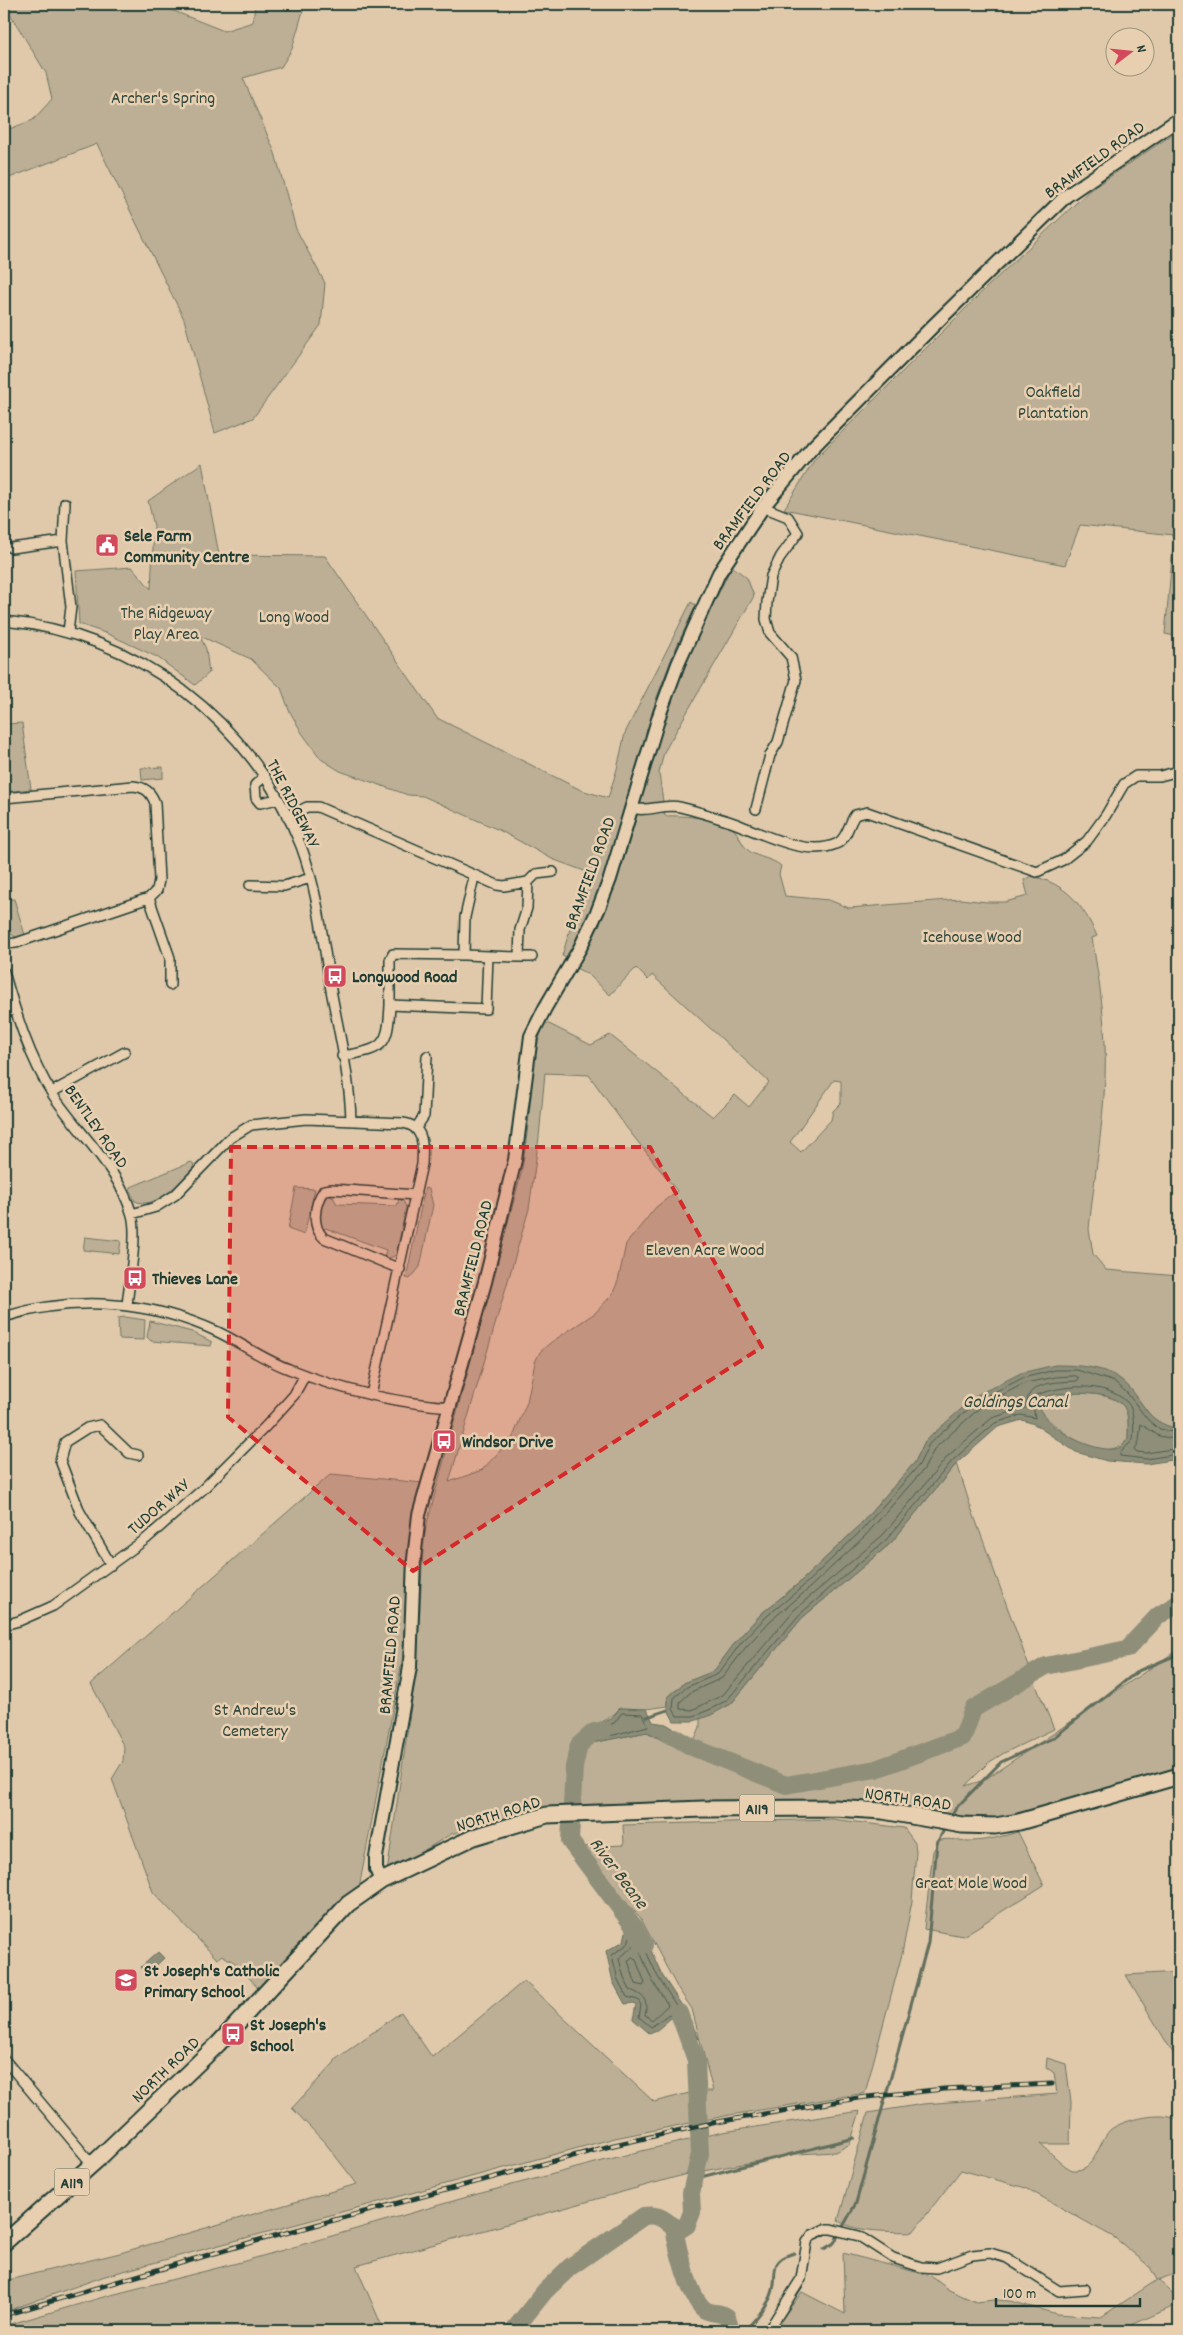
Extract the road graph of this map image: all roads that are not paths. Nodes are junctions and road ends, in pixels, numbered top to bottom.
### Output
1 (1179, 118) edge
2 (64, 504) dead end
3 (763, 507) junction
4 (63, 541) junction
5 (11, 548) dead end
6 (4, 621) edge
7 (68, 632) junction
8 (1179, 772) edge
9 (265, 776) junction
10 (4, 798) edge
11 (278, 799) junction
12 (631, 808) junction
13 (756, 809) dead end
14 (287, 817) junction
15 (553, 872) dead end
16 (474, 876) junction
17 (311, 878) junction
18 (528, 882) junction
19 (250, 885) dead end
20 (149, 898) junction
21 (4, 944) edge
22 (464, 955) junction
23 (488, 956) junction
24 (519, 957) junction
25 (532, 958) dead end
26 (4, 972) edge
27 (170, 985) dead end
28 (390, 1005) junction
29 (14, 1009) junction
30 (4, 1013) edge
31 (125, 1052) dead end
32 (342, 1056) junction
33 (427, 1056) dead end
34 (52, 1092) junction
35 (351, 1121) junction
36 (416, 1128) junction
37 (416, 1195) junction
38 (132, 1214) junction
39 (400, 1269) junction
40 (127, 1306) junction
41 (4, 1317) edge
42 (305, 1376) junction
43 (371, 1395) junction
44 (451, 1407) junction
45 (138, 1455) dead end
46 (111, 1565) junction
47 (4, 1624) edge
48 (1179, 1776) edge
49 (381, 1881) junction
50 (4, 2058) edge
51 (92, 2164) junction
52 (4, 2243) edge
53 (1085, 2290) dead end
54 (768, 2331) edge

1 - 3 street, BRAMFIELD ROAD
2 - 4 street
3 - 12 street, BRAMFIELD ROAD
3 - 13 street
4 - 5 street
4 - 7 street
6 - 7 street, THE RIDGEWAY
7 - 9 street, THE RIDGEWAY
8 - 12 street
9 - 11 street, THE RIDGEWAY
9 - 11 street
10 - 20 street
11 - 14 street, THE RIDGEWAY
12 - 44 street, BRAMFIELD ROAD
14 - 16 street
14 - 17 street, THE RIDGEWAY
15 - 18 street
16 - 18 street
16 - 22 street
17 - 19 street
17 - 32 street, THE RIDGEWAY
18 - 24 street
20 - 21 street
20 - 27 street
22 - 23 street
22 - 28 street
23 - 24 street
23 - 28 street
24 - 25 street
26 - 29 street, BENTLEY ROAD
28 - 32 street
29 - 30 street
29 - 34 street, BENTLEY ROAD
31 - 34 street
32 - 35 street, THE RIDGEWAY
33 - 36 street
34 - 38 street, BENTLEY ROAD
35 - 36 street
35 - 38 street
36 - 37 street
37 - 39 street
37 - 39 street
38 - 40 street, BENTLEY ROAD
39 - 43 street
40 - 41 street
40 - 42 street
42 - 43 street
42 - 46 street, TUDOR WAY
43 - 44 street
44 - 49 street, BRAMFIELD ROAD
45 - 46 street
46 - 47 street, TUDOR WAY
48 - 49 main road, NORTH ROAD / A119
49 - 51 main road, NORTH ROAD / A119
50 - 51 street
51 - 52 main road, NORTH ROAD / A119
53 - 54 street

